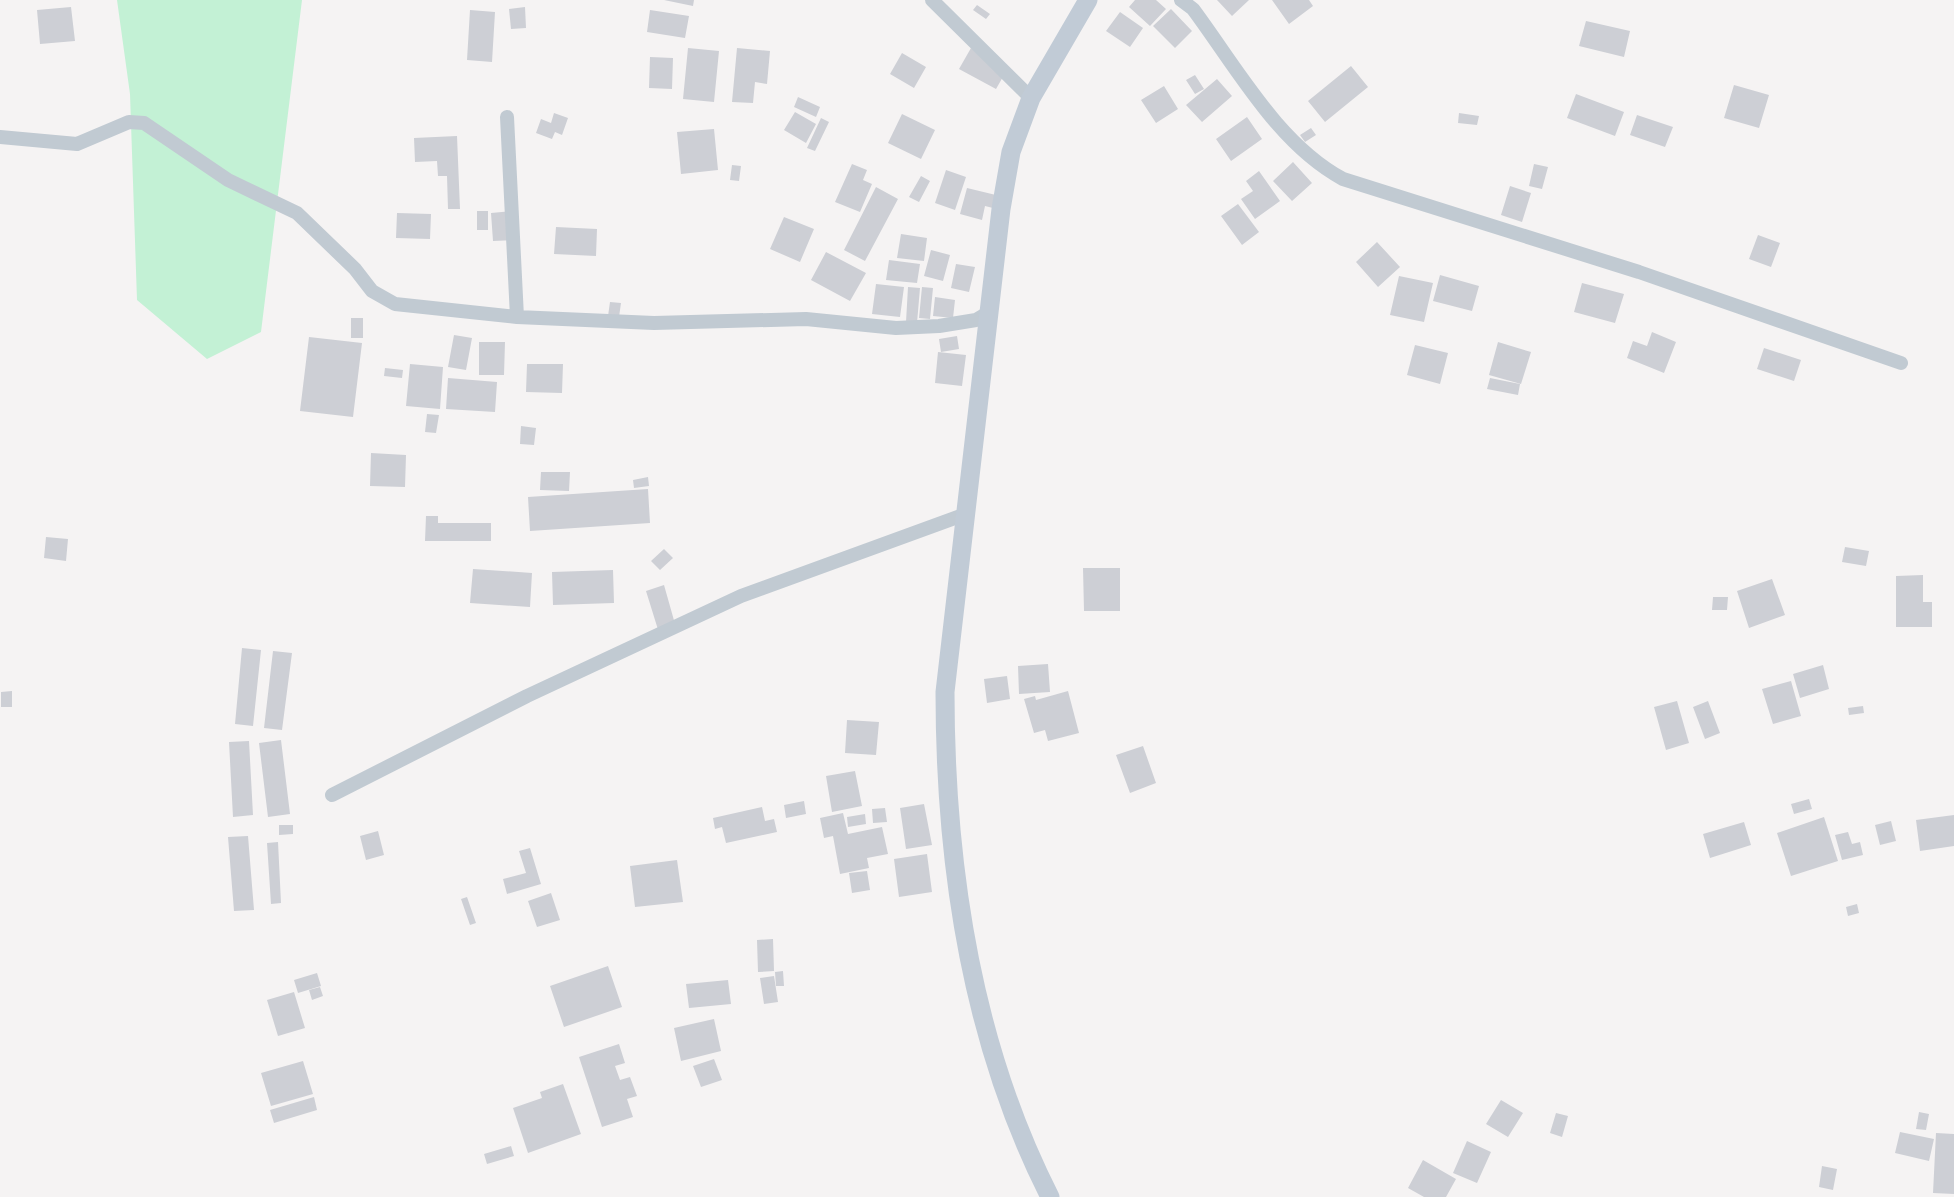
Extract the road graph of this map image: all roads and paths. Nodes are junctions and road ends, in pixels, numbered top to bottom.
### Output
1 (932, 0) edge
2 (1088, 0) edge
3 (1181, 0) edge
4 (1031, 98) junction
5 (507, 117) dead end
6 (0, 137) edge
7 (991, 311) junction
8 (517, 317) junction
9 (1901, 363) dead end
10 (966, 514) junction
11 (332, 795) dead end
12 (1050, 1197) edge

1 - 4 street
2 - 4 street
3 - 9 street
4 - 7 street
5 - 8 street
6 - 8 street
7 - 8 street
7 - 10 street
10 - 11 street
10 - 12 street

